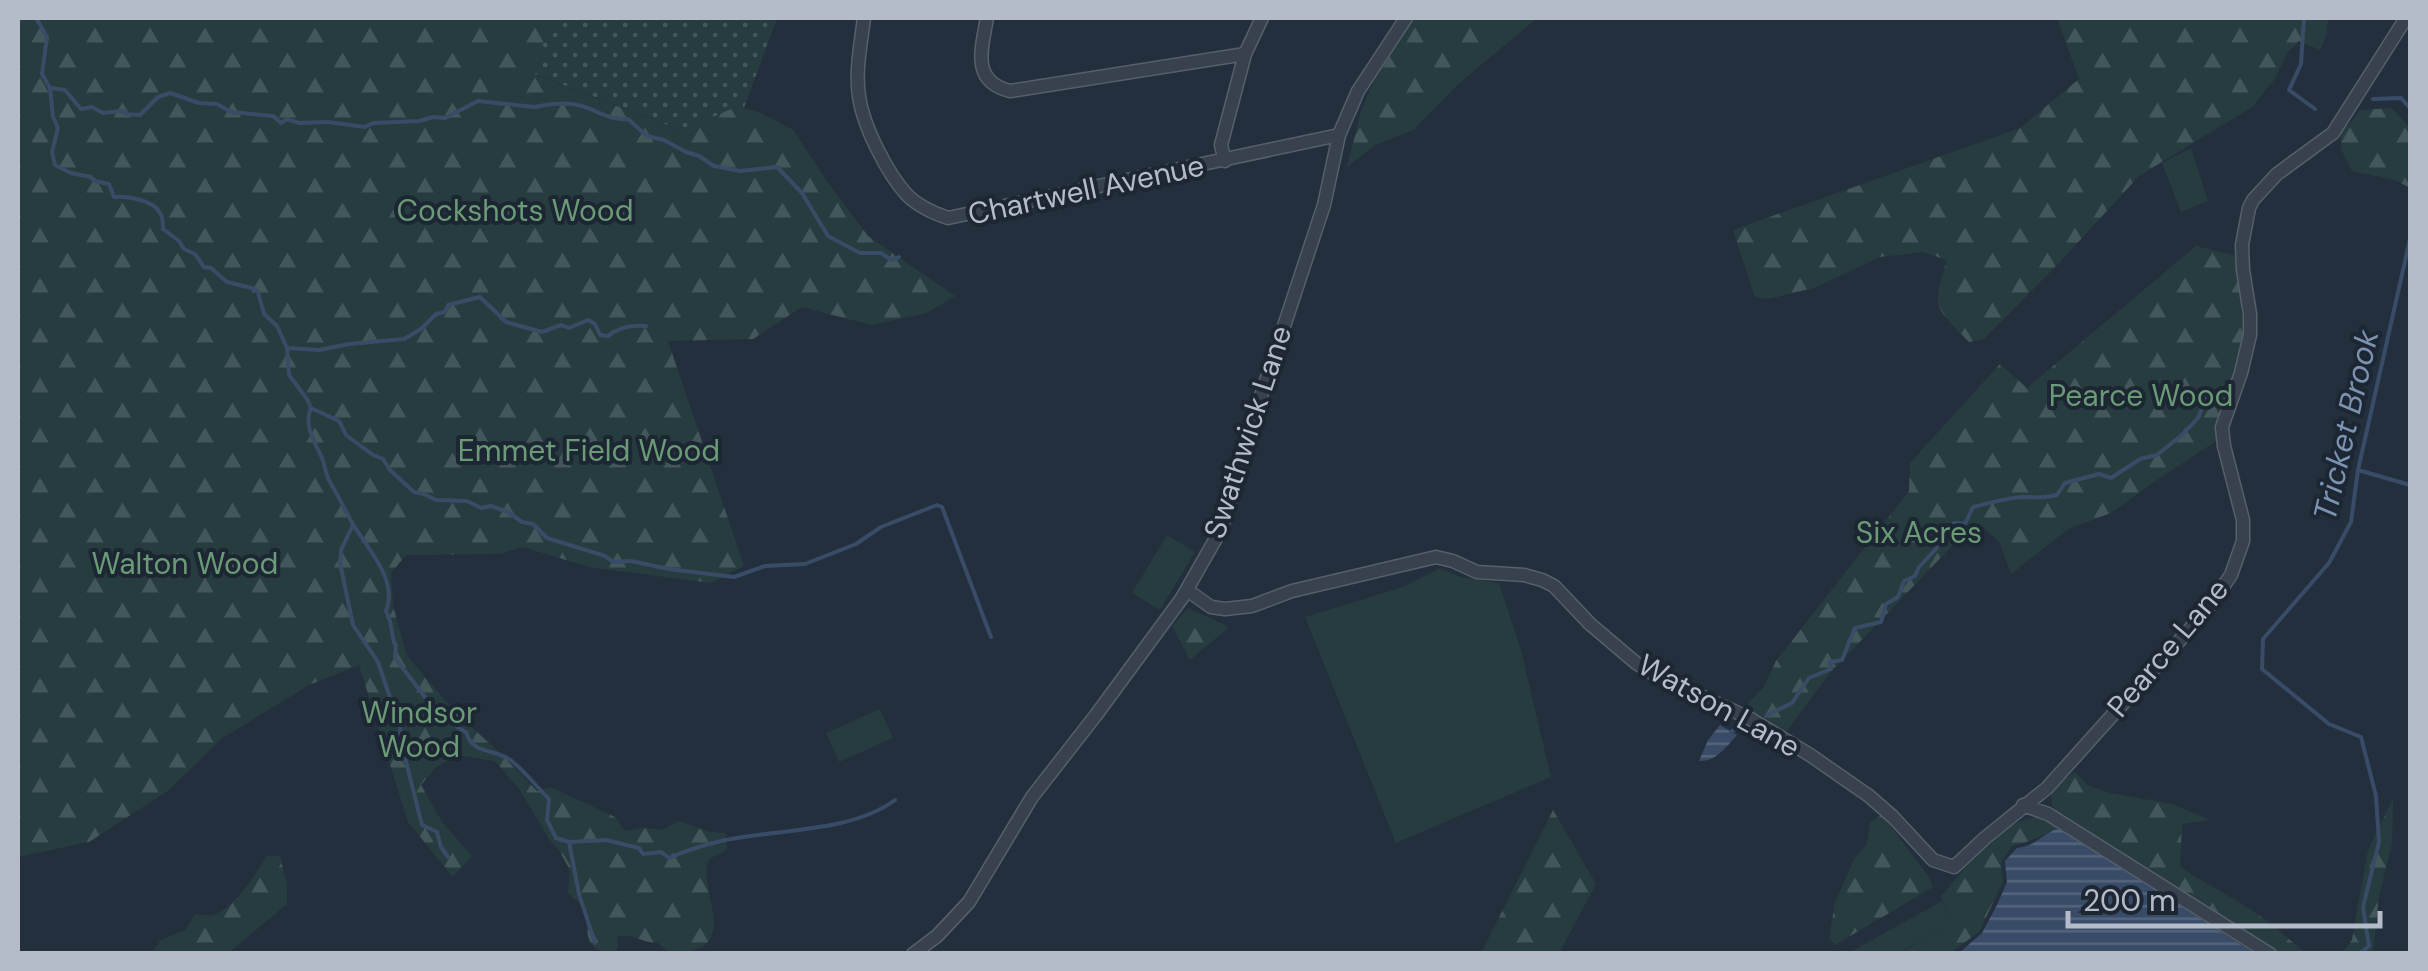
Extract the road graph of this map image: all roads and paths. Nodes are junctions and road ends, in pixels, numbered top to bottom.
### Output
1 (864, 18) edge
2 (987, 18) edge
3 (1262, 18) edge
4 (1406, 18) edge
5 (2406, 18) edge
6 (1245, 54) junction
7 (1339, 135) junction
8 (1225, 161) junction
9 (1186, 590) junction
10 (2047, 788) junction
11 (2023, 806) junction
12 (2048, 814) junction
13 (913, 954) edge
14 (2270, 954) edge

1 - 8 street, Chartwell Avenue
2 - 6 street
3 - 6 street
4 - 7 street, Swathwick Lane
5 - 10 street, Pearce Lane
6 - 8 street
7 - 8 street, Chartwell Avenue
7 - 9 street, Swathwick Lane
9 - 11 street, Watson Lane
9 - 13 street, Swathwick Lane
10 - 11 street, Watson Lane
10 - 12 street
11 - 12 street
12 - 14 street

